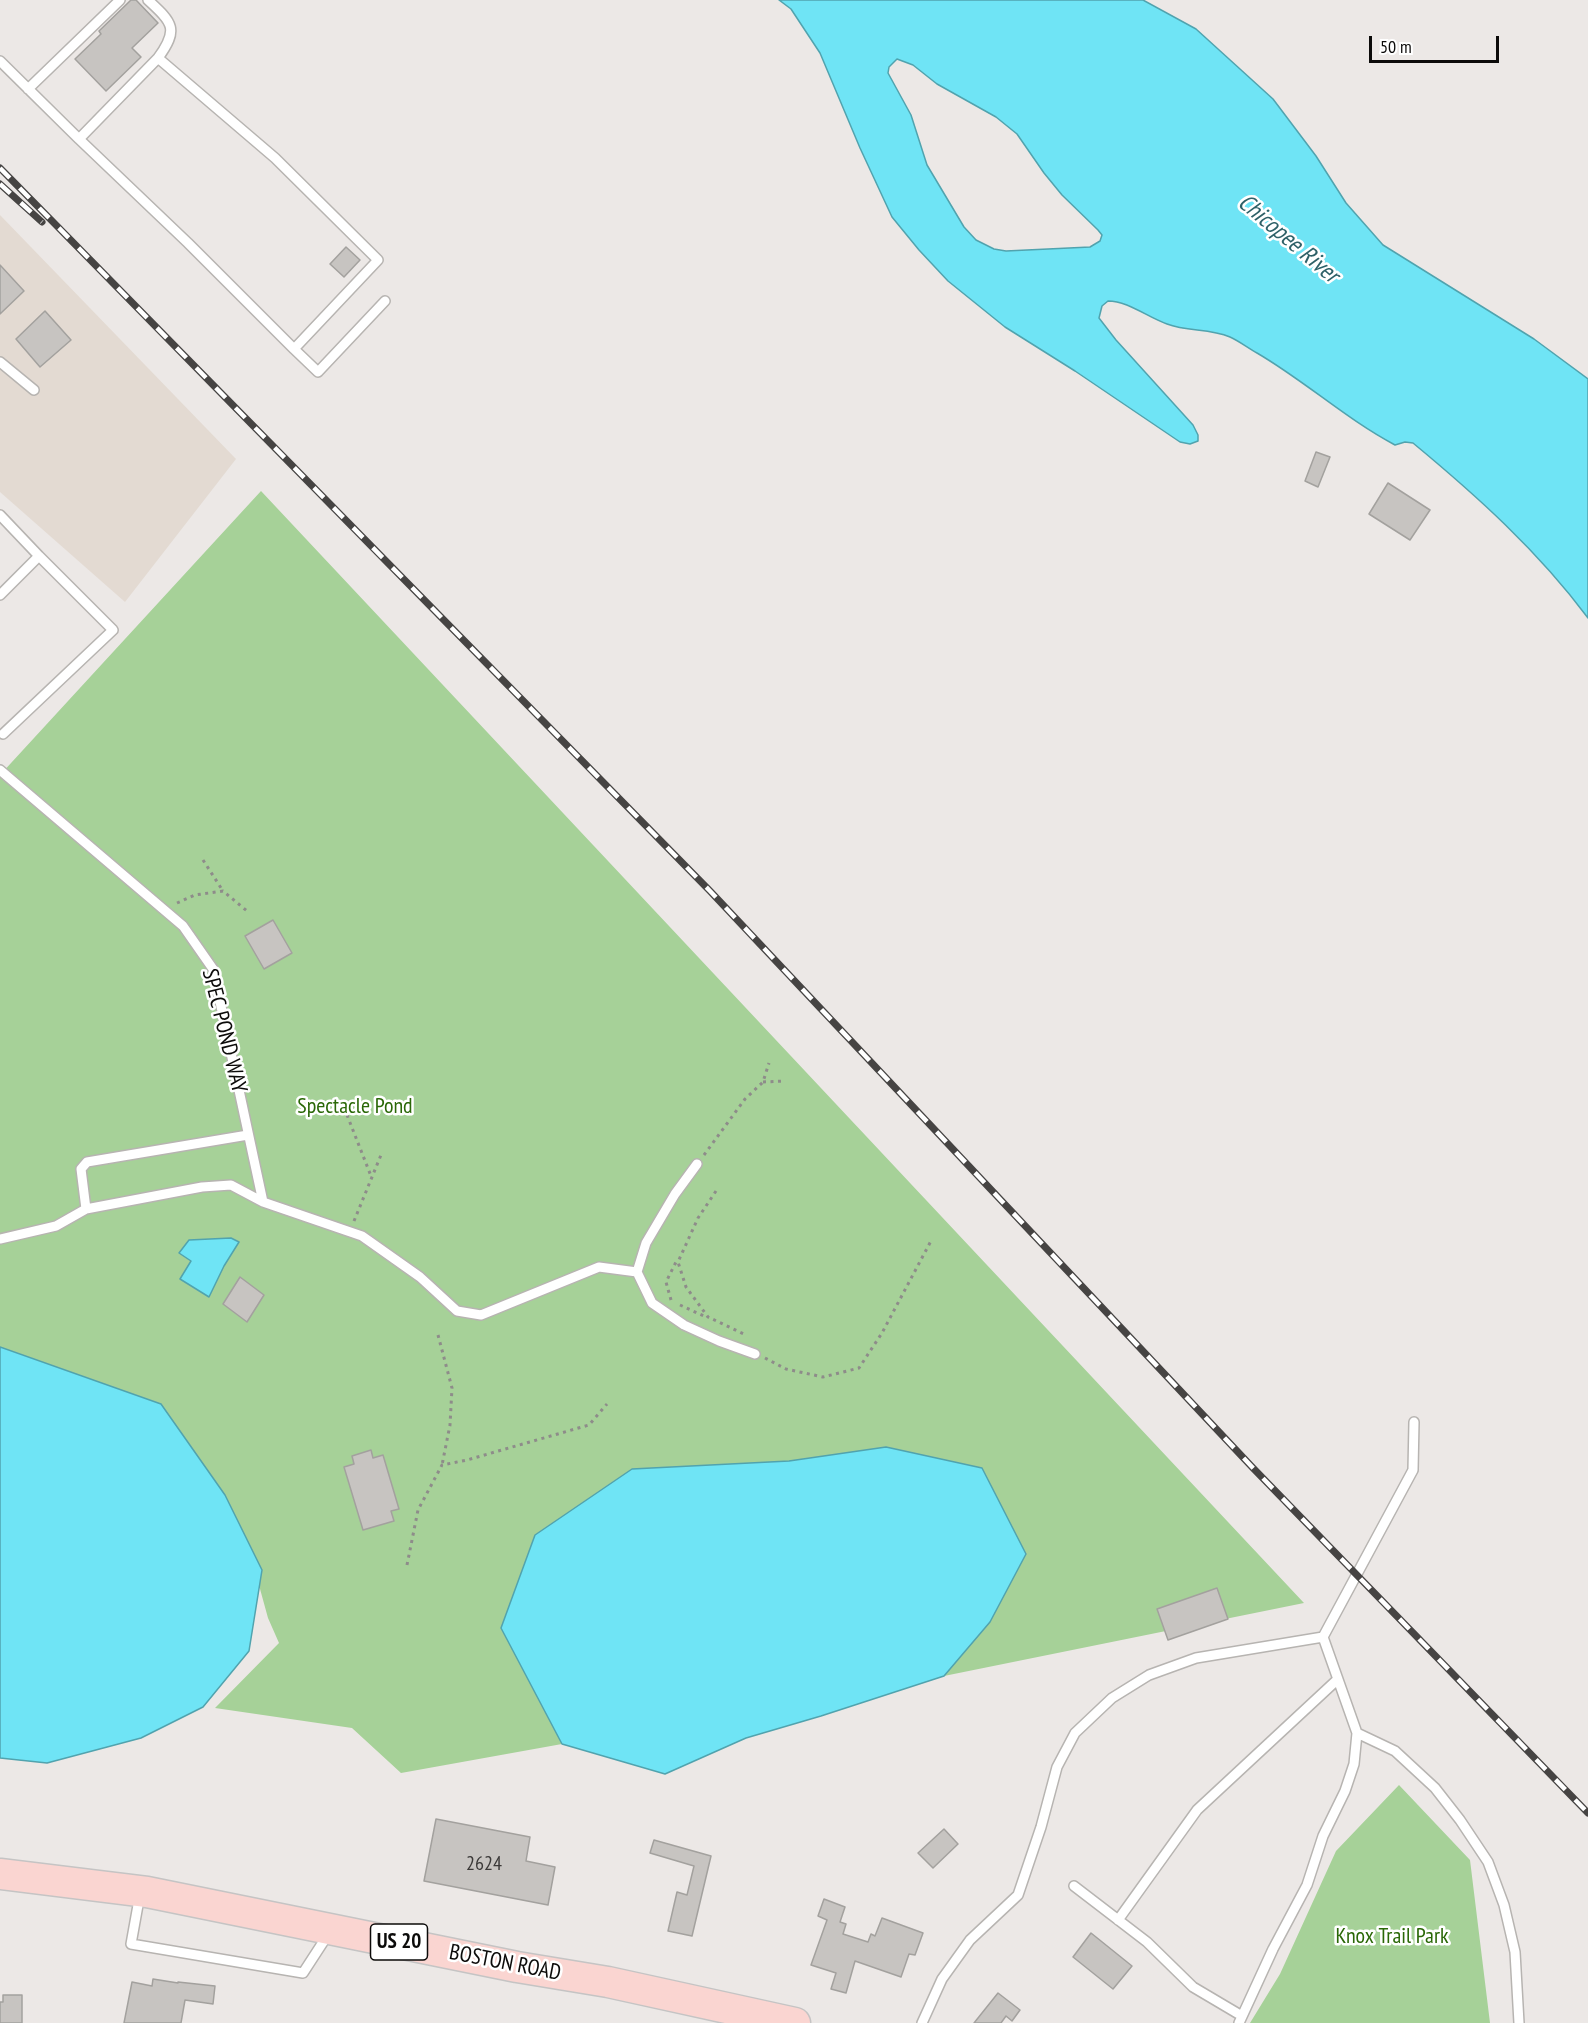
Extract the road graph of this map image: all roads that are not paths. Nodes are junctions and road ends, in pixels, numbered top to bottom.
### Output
1 (120, 0) edge
2 (148, 0) edge
3 (158, 58) junction
4 (0, 61) edge
5 (28, 89) junction
6 (79, 139) junction
7 (385, 301) dead end
8 (294, 349) junction
9 (0, 362) edge
10 (34, 390) dead end
11 (0, 515) edge
12 (39, 556) junction
13 (0, 595) edge
14 (1, 734) edge
15 (0, 770) edge
16 (248, 1136) junction
17 (697, 1164) road end
18 (262, 1202) junction
19 (86, 1209) junction
20 (0, 1239) edge
21 (637, 1272) junction
22 (755, 1354) road end
23 (1414, 1422) dead end
24 (1323, 1637) junction
25 (1338, 1679) junction
26 (1357, 1733) junction
27 (0, 1874) edge
28 (1074, 1886) dead end
29 (141, 1892) junction
30 (1118, 1920) junction
31 (331, 1929) junction
32 (1240, 2019) edge
33 (795, 2023) edge
34 (922, 2023) edge
35 (1519, 2023) edge

1 - 5 lane
2 - 3 lane
3 - 6 lane
3 - 8 lane
4 - 5 lane
5 - 6 lane
6 - 8 lane
7 - 8 lane
9 - 10 lane
11 - 12 lane
12 - 13 lane
12 - 14 lane
15 - 16 lane, SPEC POND WAY
16 - 18 lane, SPEC POND WAY
16 - 19 lane
17 - 21 lane
18 - 19 lane
18 - 21 lane
19 - 20 lane
21 - 22 lane
23 - 24 lane
24 - 25 lane
24 - 34 lane
25 - 26 lane
25 - 30 lane
26 - 32 lane
26 - 35 lane
27 - 29 main road, BOSTON ROAD / US 20
28 - 30 lane
29 - 31 main road, BOSTON ROAD / US 20
29 - 31 lane
30 - 32 lane
31 - 33 main road, BOSTON ROAD / US 20

